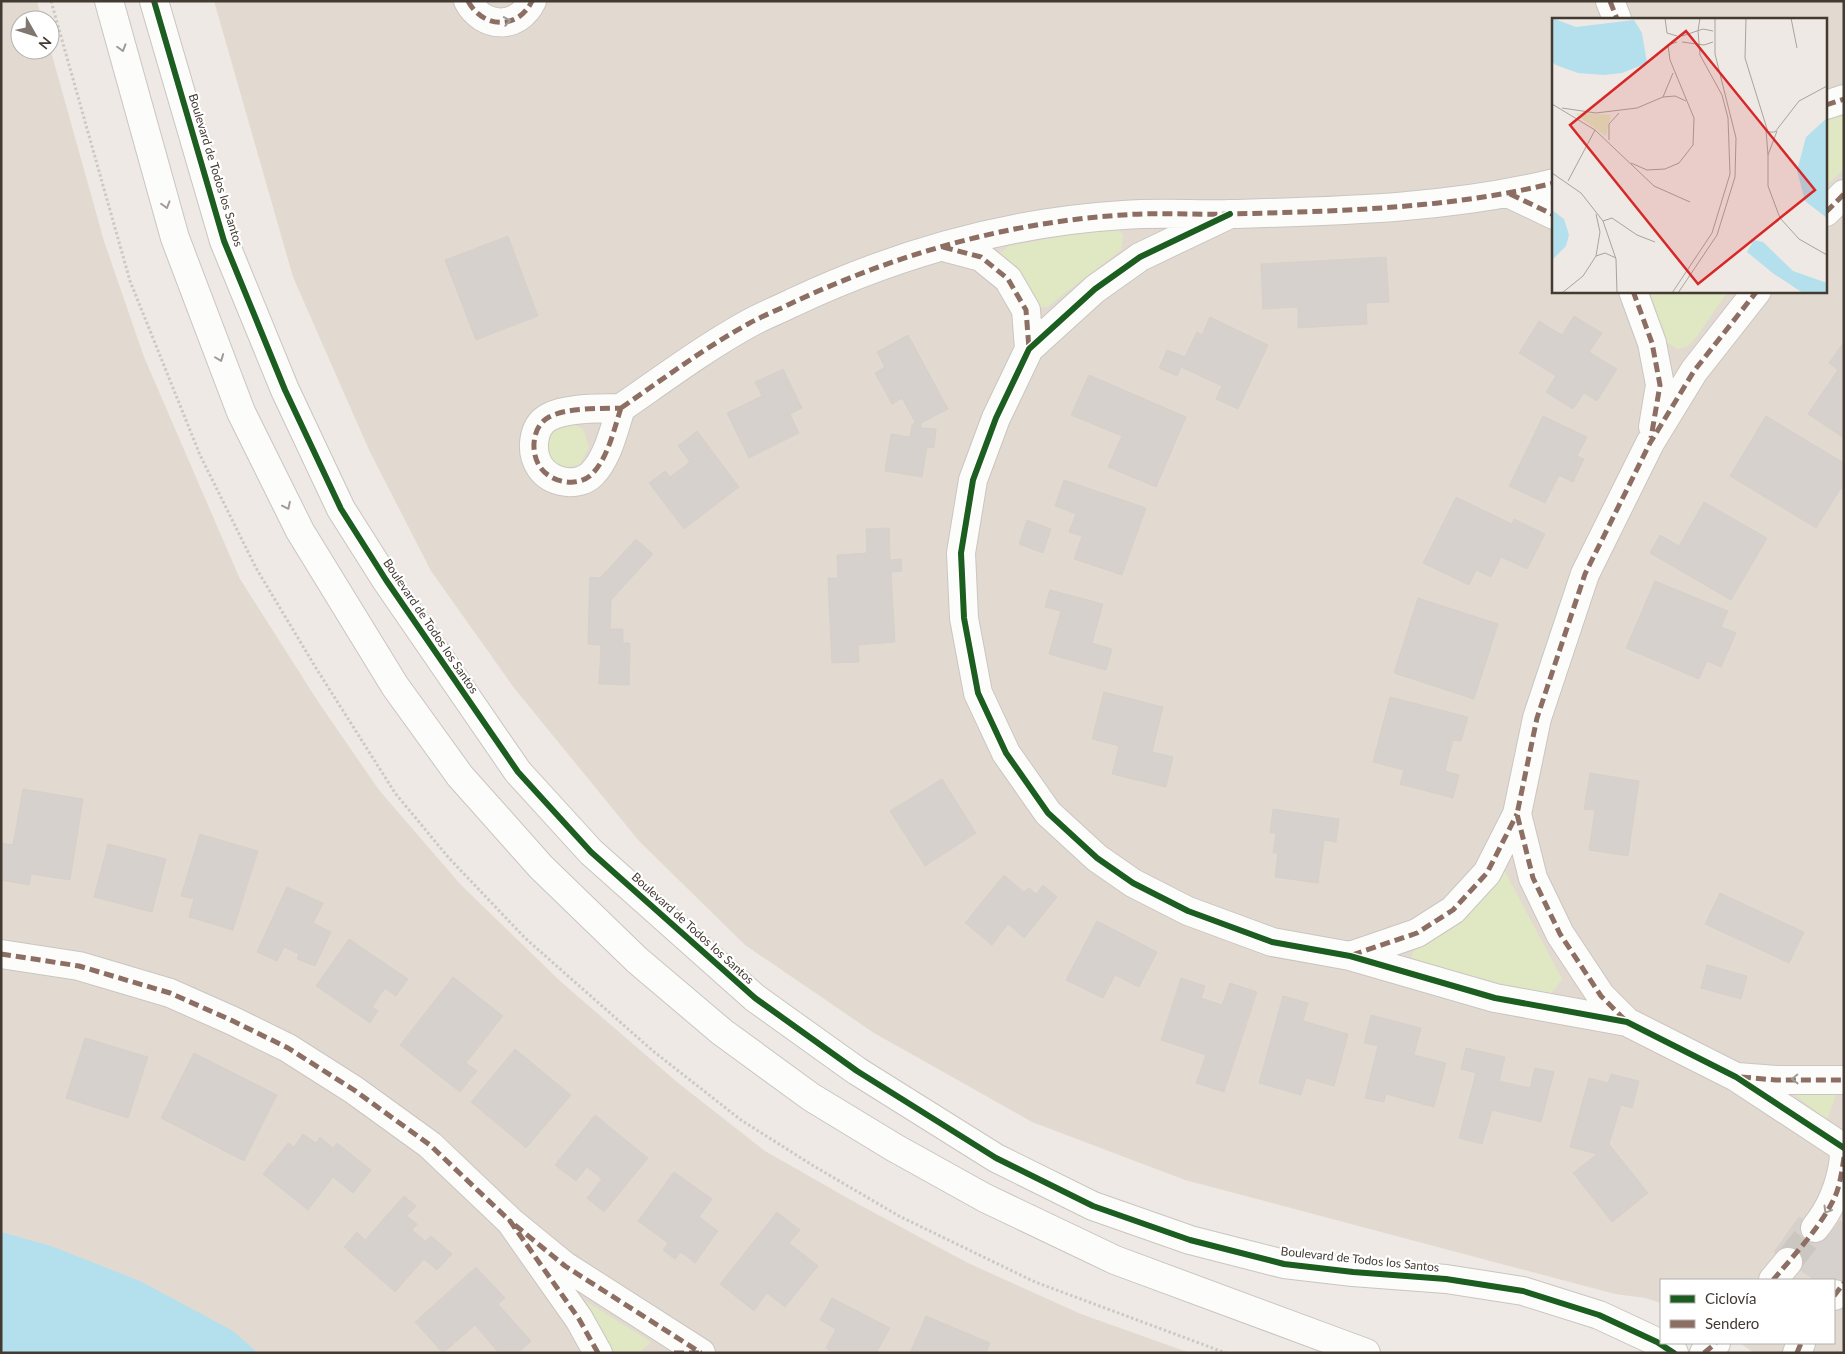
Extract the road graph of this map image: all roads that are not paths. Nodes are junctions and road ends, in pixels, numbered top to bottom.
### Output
1 (108, 1) edge
2 (154, 1) edge
3 (468, 1) edge
4 (532, 1) edge
5 (1610, 1) edge
6 (1617, 18) edge
7 (1844, 99) edge
8 (1828, 104) edge
9 (1552, 184) edge
10 (1510, 194) junction
11 (1844, 194) edge
12 (1828, 210) edge
13 (1230, 214) junction
14 (1552, 214) edge
15 (940, 247) junction
16 (1633, 292) edge
17 (1756, 292) edge
18 (1029, 349) junction
19 (621, 408) dead end
20 (1650, 443) junction
21 (1517, 814) junction
22 (1, 954) edge
23 (1350, 956) junction
24 (1627, 1022) junction
25 (1736, 1077) junction
26 (1844, 1080) edge
27 (1844, 1148) edge
28 (1844, 1157) edge
29 (510, 1221) junction
30 (1815, 1228) tunnel mouth
31 (1660, 1344) edge
32 (1660, 1344) edge
33 (1715, 1344) edge
34 (598, 1353) edge
35 (674, 1353) edge
36 (1366, 1353) edge
37 (1674, 1353) edge
38 (1704, 1353) edge

1 -> 36 street
2 - 32 street, Boulevard de Todos los Santos
3 -> 4 street
5 - 6 street
7 - 8 street
9 - 10 street
10 - 13 street
10 - 14 street
11 - 12 street
13 - 15 street
13 - 18 street
15 - 18 street
15 - 19 street
16 - 20 street
17 - 20 street
18 - 23 street
20 - 21 street
21 - 23 street
21 - 24 street
22 - 29 street
23 - 24 street
24 - 25 street
26 -> 25 street
25 - 27 street
28 -> 30 street
29 - 34 street
29 - 35 street
31 - 37 street, Boulevard de Todos los Santos
33 - 38 street

